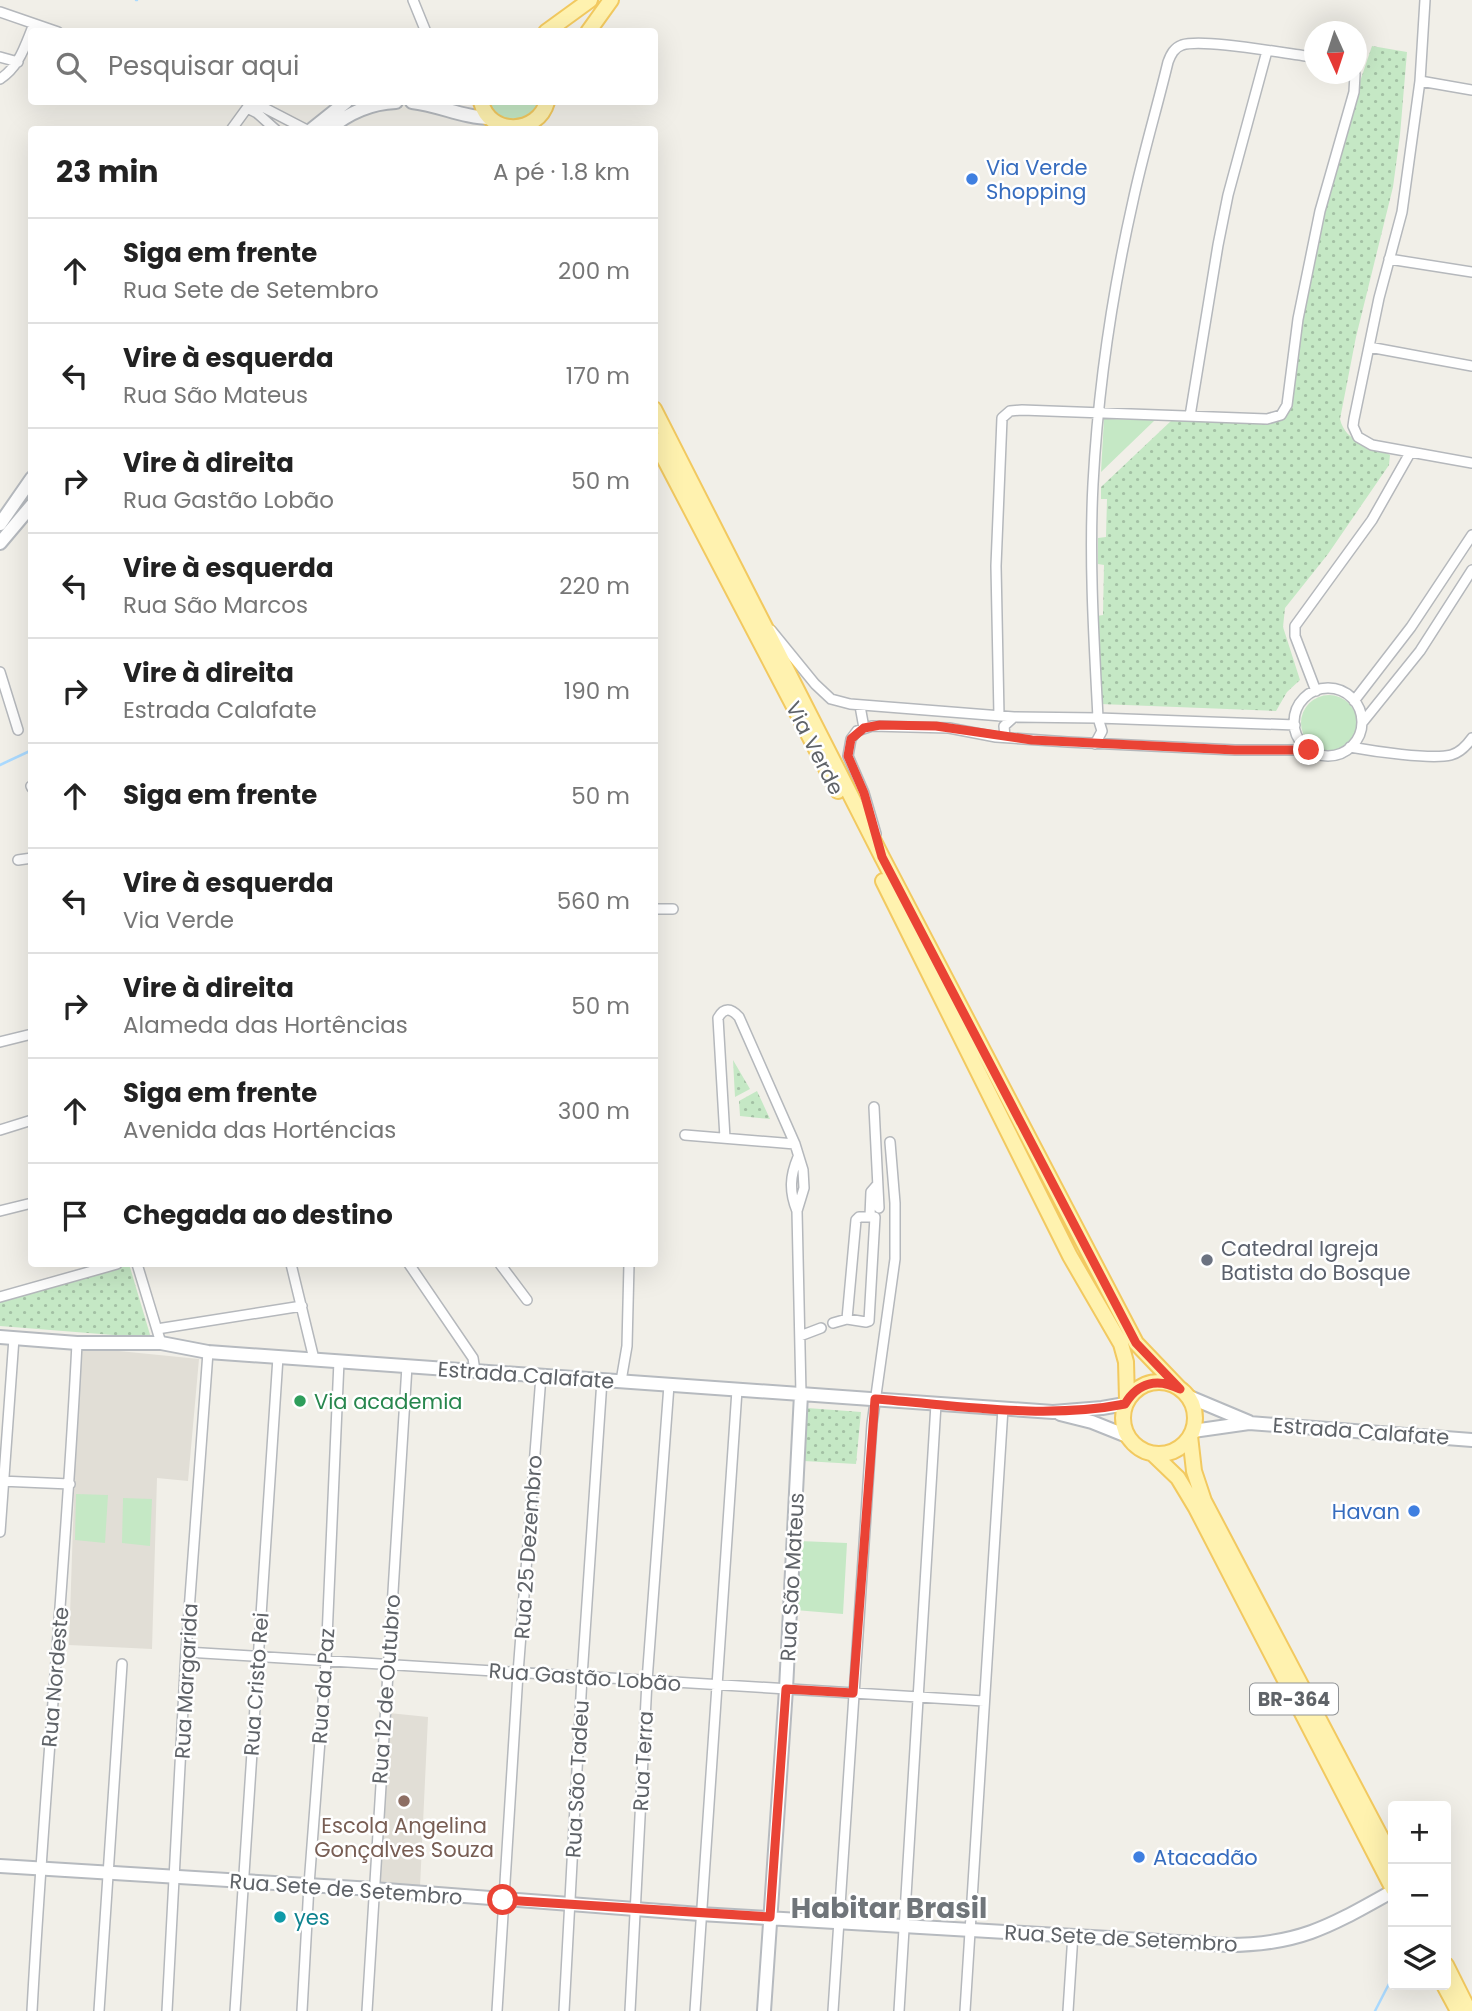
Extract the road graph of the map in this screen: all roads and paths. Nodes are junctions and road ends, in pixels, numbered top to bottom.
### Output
1 (413, 0) edge
2 (590, 0) edge
3 (611, 0) edge
4 (1425, 0) edge
5 (0, 12) edge
6 (34, 24) junction
7 (32, 28) edge
8 (46, 28) edge
9 (424, 28) edge
10 (552, 28) edge
11 (591, 28) edge
12 (28, 38) edge
13 (1267, 51) junction
14 (1304, 56) edge
15 (0, 57) edge
16 (18, 62) junction
17 (0, 79) edge
18 (1420, 81) junction
19 (1354, 84) edge
20 (1472, 90) edge
21 (249, 105) edge
22 (251, 105) edge
23 (252, 105) edge
24 (342, 105) edge
25 (373, 105) edge
26 (434, 105) edge
27 (483, 105) edge
28 (545, 105) edge
29 (546, 105) edge
30 (494, 123) edge
31 (234, 126) edge
32 (272, 126) edge
33 (300, 126) edge
34 (314, 126) edge
35 (332, 126) edge
36 (524, 126) edge
37 (543, 126) edge
38 (1389, 259) junction
39 (1472, 272) edge
40 (1368, 347) junction
41 (1472, 366) edge
42 (1099, 412) junction
43 (1190, 416) junction
44 (658, 417) edge
45 (658, 447) edge
46 (1410, 453) junction
47 (1472, 463) edge
48 (28, 484) edge
49 (28, 510) edge
50 (0, 524) edge
51 (1472, 535) edge
52 (0, 543) edge
53 (1472, 570) edge
54 (761, 618) junction
55 (0, 673) edge
56 (1316, 691) junction
57 (1354, 701) junction
58 (860, 706) junction
59 (912, 709) junction
60 (999, 716) junction
61 (1014, 717) junction
62 (1098, 718) junction
63 (1362, 723) junction
64 (1295, 725) junction
65 (912, 726) junction
66 (864, 728) junction
67 (18, 730) dead end
68 (1005, 737) junction
69 (1472, 738) edge
70 (1095, 744) junction
71 (1350, 747) junction
72 (1309, 750) junction
73 (882, 857) junction
74 (28, 859) edge
75 (18, 860) dead end
76 (658, 909) edge
77 (673, 909) dead end
78 (28, 1035) edge
79 (0, 1042) edge
80 (874, 1107) dead end
81 (28, 1121) edge
82 (0, 1129) edge
83 (685, 1135) dead end
84 (725, 1138) junction
85 (890, 1142) dead end
86 (796, 1144) junction
87 (877, 1185) junction
88 (28, 1204) edge
89 (879, 1208) dead end
90 (0, 1212) edge
91 (870, 1216) junction
92 (106, 1267) edge
93 (138, 1267) edge
94 (291, 1267) edge
95 (411, 1267) edge
96 (502, 1267) edge
97 (629, 1267) edge
98 (0, 1297) edge
99 (527, 1300) dead end
100 (302, 1306) junction
101 (847, 1319) junction
102 (833, 1323) dead end
103 (821, 1328) dead end
104 (157, 1329) junction
105 (800, 1336) junction
106 (0, 1337) edge
107 (14, 1338) junction
108 (77, 1343) junction
109 (162, 1343) junction
110 (208, 1352) junction
111 (278, 1357) junction
112 (314, 1359) junction
113 (339, 1361) junction
114 (407, 1366) junction
115 (475, 1371) junction
116 (541, 1376) junction
117 (602, 1380) junction
118 (621, 1381) junction
119 (669, 1385) junction
120 (737, 1390) junction
121 (1184, 1392) junction
122 (801, 1394) junction
123 (875, 1399) junction
124 (1126, 1401) junction
125 (936, 1404) junction
126 (1003, 1408) junction
127 (1053, 1412) junction
128 (1249, 1423) junction
129 (1192, 1433) junction
130 (1126, 1436) junction
131 (1472, 1440) edge
132 (1153, 1454) junction
133 (2, 1480) edge
134 (70, 1484) junction
135 (1200, 1505) junction
136 (0, 1532) edge
137 (186, 1652) junction
138 (258, 1657) junction
139 (326, 1661) junction
140 (122, 1664) dead end
141 (388, 1665) junction
142 (518, 1673) junction
143 (582, 1677) junction
144 (647, 1681) junction
145 (717, 1685) junction
146 (786, 1689) junction
147 (853, 1693) junction
148 (919, 1697) junction
149 (984, 1701) junction
150 (1388, 1851) edge
151 (0, 1866) edge
152 (39, 1868) junction
153 (107, 1874) junction
154 (176, 1878) junction
155 (1388, 1880) edge
156 (244, 1881) junction
157 (309, 1885) junction
158 (373, 1889) junction
159 (1388, 1893) edge
160 (503, 1900) junction
161 (570, 1905) junction
162 (634, 1909) junction
163 (700, 1914) junction
164 (770, 1917) junction
165 (839, 1922) junction
166 (906, 1925) junction
167 (969, 1930) junction
168 (1073, 1934) junction
169 (1451, 1975) edge
170 (1447, 1990) edge
171 (32, 2011) edge
172 (99, 2011) edge
173 (167, 2011) edge
174 (235, 2011) edge
175 (302, 2011) edge
176 (367, 2011) edge
177 (497, 2011) edge
178 (564, 2011) edge
179 (630, 2011) edge
180 (695, 2011) edge
181 (764, 2011) edge
182 (833, 2011) edge
183 (900, 2011) edge
184 (965, 2011) edge
185 (1068, 2011) edge
186 (1458, 2011) edge
187 (1469, 2011) edge

1 - 9 street
2 - 10 main road
3 - 11 main road
4 - 18 street
5 - 6 street
6 - 7 street
6 - 8 street
12 - 16 street
13 - 14 street
13 - 42 street
13 - 43 street
15 - 16 street
16 - 17 street
18 - 20 street
18 - 38 street
19 - 43 street
21 - 31 street
22 - 32 street
23 - 33 street
24 - 34 street
25 - 35 street
26 - 30 street
27 - 30 main road
28 - 36 main road
29 - 37 main road
38 - 39 street
38 - 40 street
40 - 41 street
40 - 46 street
42 - 43 street
42 - 60 street
42 - 62 street
44 - 54 main road, Via Verde
45 - 124 main road, Via Verde
46 - 47 street
46 - 56 street
48 - 50 street
49 - 52 street
51 - 57 street
53 - 63 street
54 - 58 street
54 - 73 main road, Via Verde
55 - 67 street
56 - 57 street
56 - 64 street
57 - 63 street
58 - 59 street
58 - 66 street
59 - 60 street
59 - 65 street
60 - 61 street
61 - 62 street
61 - 68 street
62 - 64 street
62 - 70 street
63 - 71 street
64 - 72 street
65 - 66 street
65 - 68 street
66 - 73 street, Via Verde
68 - 70 street
69 - 71 street
70 - 72 street
71 - 72 street
73 - 121 main road, Via Verde
74 - 75 street
76 - 77 street
78 - 79 street
80 - 87 street
81 - 82 street
83 - 84 street
84 - 86 street
84 - 86 street
85 - 123 street
86 - 105 street
87 - 89 street
87 - 91 street
88 - 90 street
91 - 101 street
91 - 101 street
92 - 98 street
93 - 104 street
94 - 100 street
95 - 115 street
96 - 99 street
97 - 118 street
100 - 104 street
100 - 112 street
101 - 102 street
103 - 105 street
104 - 109 street
105 - 122 street
106 - 107 street, Estrada Calafate
107 - 108 street, Estrada Calafate
107 - 133 street
108 - 109 street, Estrada Calafate
108 - 134 street, Rua Nordeste
109 - 110 street, Estrada Calafate
110 - 111 street, Estrada Calafate
110 - 137 street, Rua Margarida
111 - 112 street, Estrada Calafate
111 - 138 street, Rua Cristo Rei
112 - 113 street, Estrada Calafate
113 - 114 street, Estrada Calafate
113 - 139 street, Rua da Paz
114 - 115 street, Estrada Calafate
114 - 141 street, Rua 12 de Outubro
115 - 116 street, Estrada Calafate
116 - 117 street, Estrada Calafate
116 - 142 street, Rua 25 Dezembro
117 - 118 street, Estrada Calafate
117 - 143 street, Rua São Tadeu
118 - 119 street, Estrada Calafate
119 - 120 street, Estrada Calafate
119 - 144 street, Rua Terra
120 - 122 street, Estrada Calafate
120 - 145 street
121 - 124 main road
121 - 128 street, Estrada Calafate
121 - 129 main road, BR-364
122 - 123 street, Estrada Calafate
122 - 146 street, Rua São Mateus
123 - 125 street, Estrada Calafate
123 - 147 street
124 - 127 street, Estrada Calafate
124 - 130 main road
125 - 126 street, Estrada Calafate
125 - 148 street
126 - 127 street, Estrada Calafate
126 - 149 street
127 - 130 street, Estrada Calafate
128 - 129 street, Estrada Calafate
128 - 131 street, Estrada Calafate
129 - 132 main road
129 - 135 main road, BR-364
130 - 132 main road, BR-364
132 - 135 main road, BR-364
133 - 134 street
133 - 136 street
134 - 152 street, Rua Nordeste
135 - 150 main road, BR-364
135 - 155 main road, BR-364
137 - 138 street, Rua Gastão Lobão
137 - 154 street, Rua Margarida
138 - 139 street, Rua Gastão Lobão
138 - 156 street, Rua Cristo Rei
139 - 141 street, Rua Gastão Lobão
139 - 157 street, Rua da Paz
140 - 153 street
141 - 142 street, Rua Gastão Lobão
141 - 158 street, Rua 12 de Outubro
142 - 143 street, Rua Gastão Lobão
142 - 160 street, Rua 25 Dezembro
143 - 144 street, Rua Gastão Lobão
143 - 161 street, Rua São Tadeu
144 - 145 street, Rua Gastão Lobão
144 - 162 street, Rua Terra
145 - 146 street, Rua Gastão Lobão
145 - 163 street
146 - 147 street, Rua Gastão Lobão
146 - 164 street, Rua São Mateus
147 - 148 street, Rua Gastão Lobão
147 - 165 street
148 - 149 street, Rua Gastão Lobão
148 - 166 street
149 - 167 street
151 - 152 street, Rua Sete de Setembro
152 - 153 street, Rua Sete de Setembro
152 - 171 street, Rua Nordeste
153 - 154 street, Rua Sete de Setembro
153 - 172 street
154 - 156 street, Rua Sete de Setembro
154 - 173 street, Rua Margarida
156 - 157 street, Rua Sete de Setembro
156 - 174 street, Rua Cristo Rei
157 - 158 street, Rua Sete de Setembro
157 - 175 street, Rua da Paz
158 - 160 street, Rua Sete de Setembro
158 - 176 street, Rua 12 de Outubro
159 - 168 street, Rua Sete de Setembro
160 - 161 street, Rua Sete de Setembro
160 - 177 street, Rua 25 Dezembro
161 - 162 street, Rua Sete de Setembro
161 - 178 street, Rua São Tadeu
162 - 163 street, Rua Sete de Setembro
162 - 179 street, Rua Terra
163 - 164 street, Rua Sete de Setembro
163 - 180 street
164 - 165 street, Rua Sete de Setembro
164 - 181 street, Rua São Mateus
165 - 166 street, Rua Sete de Setembro
165 - 182 street
166 - 167 street, Rua Sete de Setembro
166 - 183 street
167 - 168 street, Rua Sete de Setembro
167 - 184 street
168 - 185 street
169 - 187 main road
170 - 186 main road

